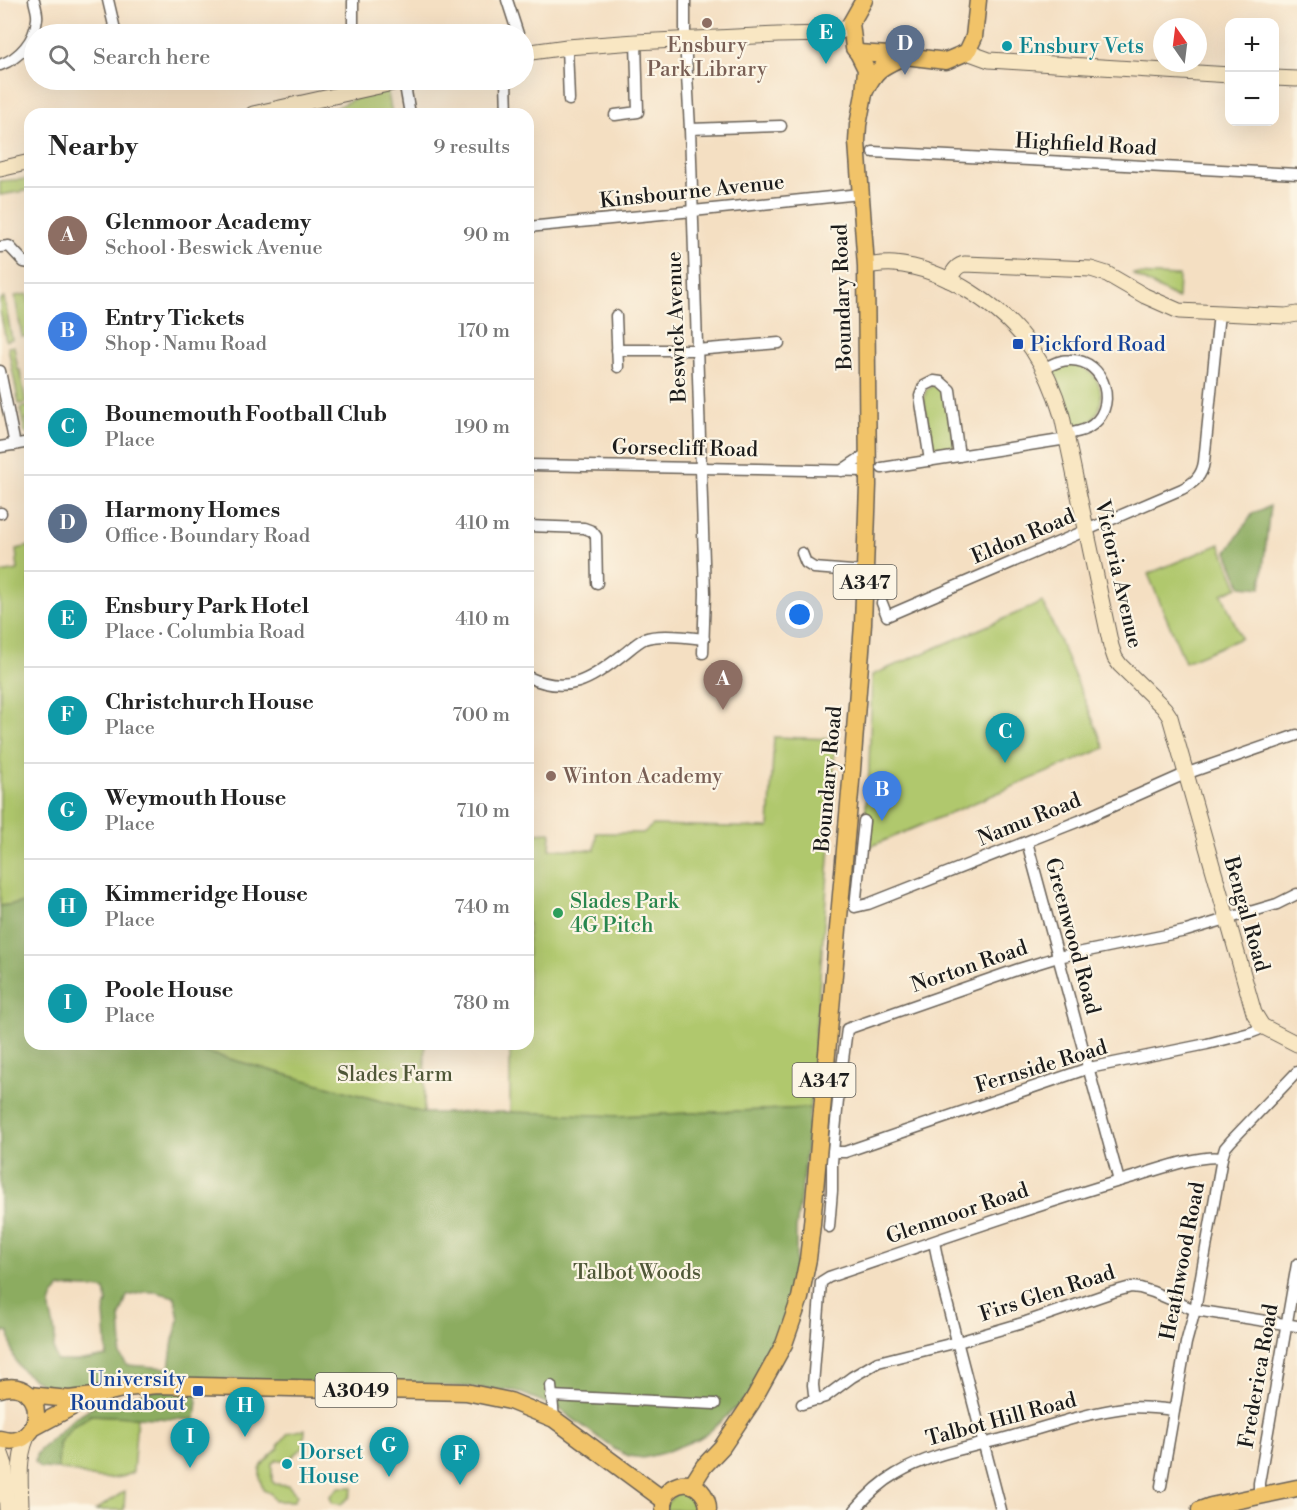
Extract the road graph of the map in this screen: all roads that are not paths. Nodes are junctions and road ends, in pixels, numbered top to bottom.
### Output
1 (34, 0) edge
2 (108, 0) edge
3 (353, 0) edge
4 (507, 0) edge
5 (685, 0) edge
6 (978, 0) edge
7 (861, 1) edge
8 (851, 23) junction
9 (36, 24) edge
10 (114, 24) edge
11 (353, 24) edge
12 (515, 24) edge
13 (833, 34) junction
14 (974, 37) junction
15 (685, 39) junction
16 (636, 42) junction
17 (567, 46) junction
18 (24, 48) edge
19 (856, 50) junction
20 (534, 51) edge
21 (967, 52) junction
22 (905, 56) junction
23 (989, 60) junction
24 (0, 65) edge
25 (1225, 75) edge
26 (1279, 78) edge
27 (1297, 79) edge
28 (336, 90) edge
29 (406, 90) edge
30 (506, 90) edge
31 (864, 94) junction
32 (569, 100) dead end
33 (274, 108) edge
34 (409, 108) edge
35 (507, 108) edge
36 (615, 115) dead end
37 (781, 126) dead end
38 (690, 129) junction
39 (873, 152) dead end
40 (24, 163) edge
41 (0, 169) edge
42 (1297, 174) edge
43 (860, 194) junction
44 (693, 212) junction
45 (534, 226) edge
46 (11, 235) dead end
47 (4, 247) edge
48 (24, 261) edge
49 (866, 266) junction
50 (949, 280) junction
51 (1219, 313) junction
52 (1297, 314) edge
53 (616, 316) dead end
54 (779, 343) dead end
55 (617, 350) junction
56 (696, 350) junction
57 (618, 367) dead end
58 (1043, 369) junction
59 (0, 371) edge
60 (1066, 436) junction
61 (24, 443) edge
62 (15, 445) junction
63 (0, 447) edge
64 (868, 453) junction
65 (959, 456) junction
66 (930, 460) junction
67 (534, 465) edge
68 (700, 468) junction
69 (868, 470) junction
70 (840, 471) junction
71 (534, 526) edge
72 (1086, 530) junction
73 (802, 553) dead end
74 (865, 572) junction
75 (597, 583) dead end
76 (882, 603) dead end
77 (704, 639) junction
78 (703, 653) dead end
79 (534, 679) edge
80 (1297, 735) edge
81 (1185, 774) junction
82 (864, 821) dead end
83 (1027, 842) junction
84 (1297, 894) edge
85 (1227, 920) junction
86 (1058, 957) junction
87 (1262, 1026) junction
88 (1297, 1044) edge
89 (1089, 1068) junction
90 (1297, 1072) edge
91 (833, 1152) junction
92 (1222, 1158) junction
93 (1119, 1181) junction
94 (829, 1227) dead end
95 (934, 1242) junction
96 (1297, 1264) edge
97 (1195, 1310) junction
98 (1292, 1325) edge
99 (958, 1342) junction
100 (0, 1389) edge
101 (29, 1395) junction
102 (94, 1396) junction
103 (818, 1400) junction
104 (715, 1404) dead end
105 (802, 1404) dead end
106 (1174, 1410) junction
107 (554, 1419) junction
108 (32, 1429) junction
109 (0, 1438) edge
110 (984, 1444) junction
111 (0, 1451) edge
112 (1161, 1486) dead end
113 (696, 1487) junction
114 (1297, 1488) edge
115 (1259, 1495) junction
116 (666, 1500) edge
117 (1205, 1508) edge
118 (709, 1509) edge
119 (8, 1510) edge
120 (21, 1510) edge
121 (855, 1510) edge
122 (1001, 1510) edge
123 (1190, 1510) edge

1 - 9 street
2 - 10 street
3 - 11 street
4 - 12 street
5 - 15 street, Beswick Avenue
6 - 14 main road
7 - 8 main road
8 - 13 street
8 - 19 main road, A347
13 - 15 street
13 - 19 street
14 - 21 main road
14 - 23 street
15 - 16 street
15 - 38 street, Beswick Avenue
16 - 17 street
16 - 36 street
17 - 20 street
17 - 32 street
18 - 24 street
19 - 22 main road
19 - 31 main road, Boundary Road / A347
21 - 22 main road
21 - 23 street
22 - 31 main road, Boundary Road / A347
23 - 25 street
26 - 27 street
28 - 33 street
29 - 34 street
30 - 35 street
31 - 43 main road, Boundary Road / A347
37 - 38 street
38 - 44 street, Beswick Avenue
39 - 42 street, Highfield Road
40 - 41 street
43 - 44 street, Kinsbourne Avenue
43 - 49 main road, Boundary Road / A347
44 - 45 street, Kinsbourne Avenue
44 - 56 street, Beswick Avenue
46 - 47 street
47 - 48 street
49 - 50 street, Victoria Avenue
49 - 64 main road, Boundary Road / A347
50 - 51 street
50 - 58 street, Victoria Avenue
51 - 52 street
51 - 72 street, Eldon Road
53 - 55 street
54 - 56 street
55 - 56 street
55 - 57 street
56 - 68 street, Beswick Avenue
58 - 60 street, Victoria Avenue
58 - 60 street
59 - 62 street
60 - 65 street
60 - 72 street, Victoria Avenue
61 - 62 street
62 - 63 street
64 - 69 main road, Boundary Road / A347
64 - 70 street
65 - 66 street
65 - 66 street
66 - 69 street
67 - 68 street, Gorsecliff Road
68 - 70 street, Gorsecliff Road
68 - 77 street, Beswick Avenue
69 - 70 street, Gorsecliff Road
69 - 74 main road, Boundary Road / A347
71 - 75 street
72 - 76 street, Eldon Road
72 - 81 street, Victoria Avenue
73 - 74 street
74 - 113 main road, Boundary Road / A347
77 - 78 street, Beswick Avenue
77 - 79 street
80 - 81 street, Namu Road
81 - 83 street, Namu Road
81 - 85 street, Bengal Road
82 - 83 street, Namu Road
83 - 86 street, Greenwood Road
84 - 85 street, Norton Road
85 - 86 street, Norton Road
85 - 87 street, Bengal Road
86 - 89 street, Greenwood Road
86 - 91 street, Norton Road
87 - 88 street
87 - 89 street, Fernside Road
89 - 91 street, Fernside Road
89 - 93 street, Greenwood Road
90 - 92 street, Heathwood Road
91 - 94 street, Norton Road
92 - 93 street, Glenmoor Road
92 - 97 street, Heathwood Road
93 - 95 street, Glenmoor Road
95 - 99 street
95 - 103 street, Glenmoor Road
96 - 98 street, Frederica Road
97 - 98 street, Firs Glen Road
97 - 99 street, Firs Glen Road
97 - 106 street, Heathwood Road
98 - 115 street, Frederica Road
99 - 103 street, Firs Glen Road
99 - 110 street
100 - 101 main road
101 - 102 main road, A3049
101 - 108 main road
102 - 107 main road, A3049
102 - 108 main road, A3049
103 - 105 street, Firs Glen Road
104 - 107 street
106 - 110 street, Talbot Hill Road
106 - 112 street, Heathwood Road
107 - 116 main road, A3049
108 - 109 main road
108 - 120 street
110 - 121 street, Talbot Hill Road
110 - 122 street
111 - 119 street
113 - 116 main road
113 - 118 main road
114 - 115 main road
115 - 117 main road
117 - 123 main road

